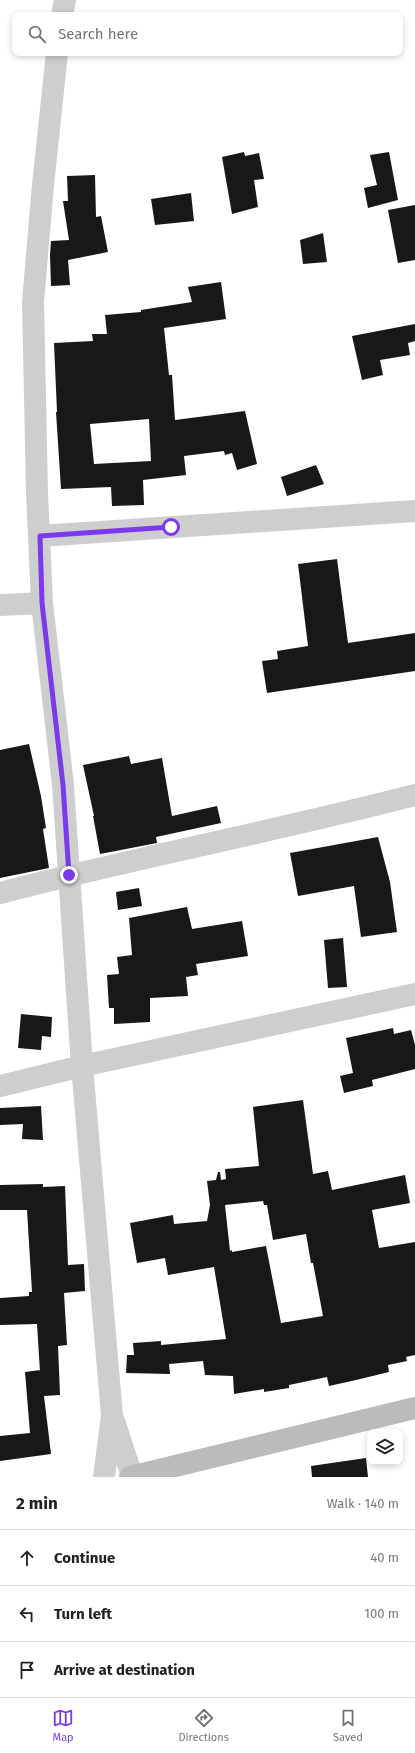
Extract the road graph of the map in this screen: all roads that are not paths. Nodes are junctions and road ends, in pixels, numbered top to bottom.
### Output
1 (65, 0) edge
2 (63, 12) edge
3 (57, 56) edge
4 (415, 511) edge
5 (40, 536) junction
6 (42, 603) junction
7 (0, 605) edge
8 (415, 795) edge
9 (69, 875) junction
10 (0, 893) edge
11 (415, 994) edge
12 (82, 1066) junction
13 (0, 1086) edge
14 (415, 1408) edge
15 (112, 1416) junction
16 (104, 1477) edge
17 (131, 1477) edge

1 - 2 street
3 - 5 street
4 - 5 street
5 - 6 street
6 - 7 street
6 - 9 street
8 - 9 street
9 - 10 street
9 - 12 street
11 - 12 street
12 - 13 street
12 - 15 street
14 - 17 street
15 - 16 street
15 - 17 street

